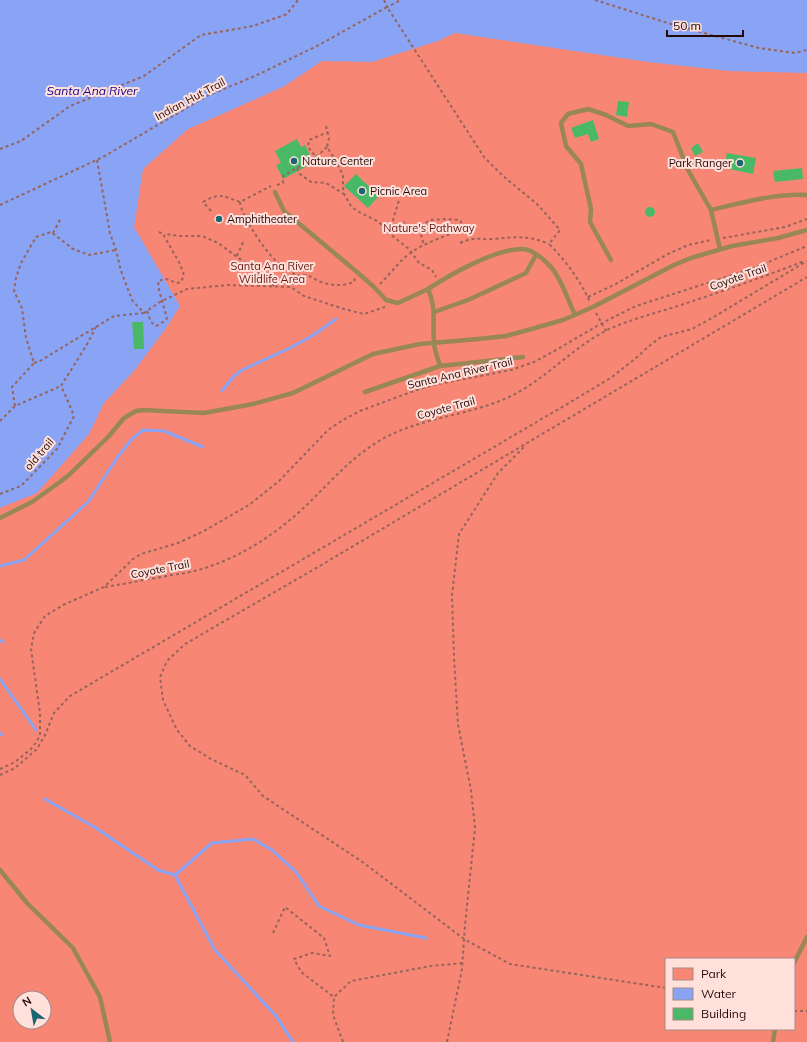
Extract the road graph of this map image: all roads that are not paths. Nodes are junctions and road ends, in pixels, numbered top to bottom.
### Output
1 (275, 192) dead end
2 (807, 195) edge
3 (711, 210) junction
4 (807, 230) edge
5 (720, 249) junction
6 (536, 255) junction
7 (611, 260) dead end
8 (428, 289) junction
9 (434, 312) junction
10 (575, 315) junction
11 (434, 343) junction
12 (523, 357) dead end
13 (440, 366) junction
14 (365, 392) dead end
15 (0, 518) edge
16 (0, 870) edge
17 (807, 937) edge
18 (795, 961) edge
19 (775, 1030) edge
20 (110, 1042) edge
21 (773, 1042) edge

1 - 8 lane
2 - 3 lane
3 - 5 lane
3 - 7 lane
4 - 5 lane
5 - 10 lane
6 - 8 lane
6 - 9 lane
6 - 10 lane
8 - 9 lane
9 - 11 lane
10 - 11 lane
11 - 13 lane
11 - 15 lane
12 - 13 lane
13 - 14 lane
16 - 20 lane
17 - 18 lane
19 - 21 lane

